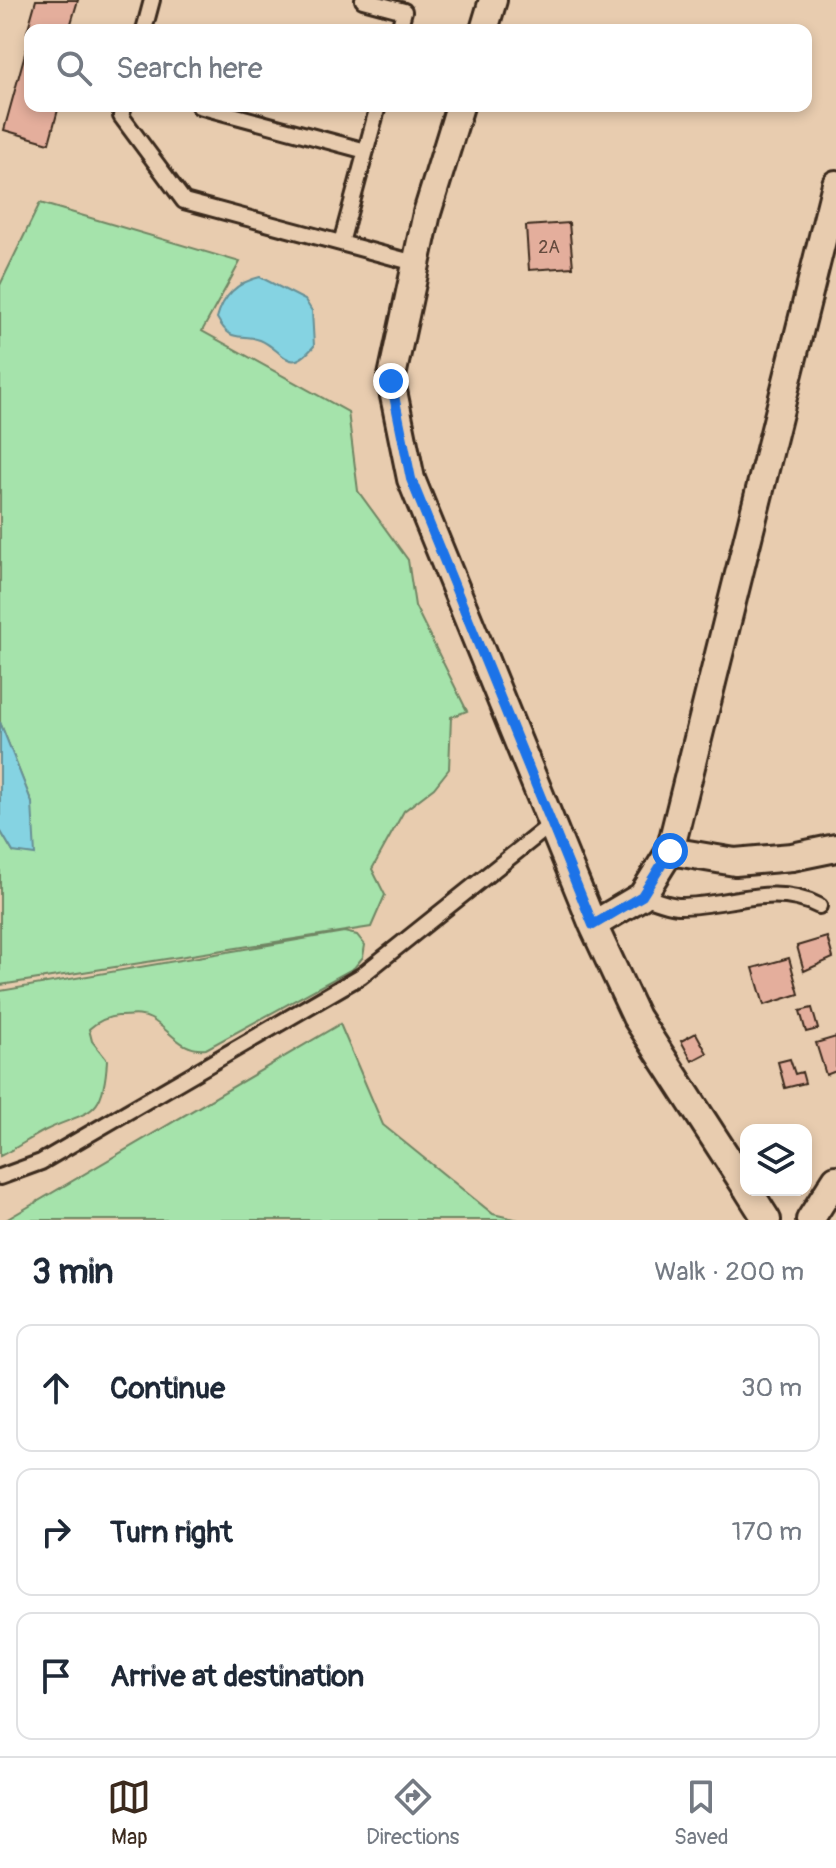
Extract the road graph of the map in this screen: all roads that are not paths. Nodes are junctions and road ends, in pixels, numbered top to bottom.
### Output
1 (152, 0) edge
2 (363, 0) edge
3 (493, 0) edge
4 (146, 24) edge
5 (401, 24) edge
6 (486, 24) edge
7 (122, 112) edge
8 (221, 112) edge
9 (376, 112) edge
10 (458, 112) edge
11 (366, 151) junction
12 (836, 184) edge
13 (341, 243) junction
14 (415, 263) junction
15 (550, 825) junction
16 (836, 848) edge
17 (670, 851) junction
18 (642, 896) junction
19 (819, 906) dead end
20 (593, 925) junction
21 (0, 1177) edge
22 (740, 1178) edge
23 (836, 1179) edge
24 (752, 1196) edge
25 (767, 1220) edge
26 (810, 1220) edge

1 - 4 lane
2 - 5 lane
3 - 6 street
7 - 13 lane
8 - 11 lane
9 - 11 lane
10 - 14 street
11 - 13 lane
12 - 17 street
13 - 14 lane
14 - 15 street
15 - 20 street
15 - 21 lane
16 - 17 street
17 - 18 street
18 - 19 lane
18 - 20 street
20 - 22 street
23 - 26 street
24 - 25 street

